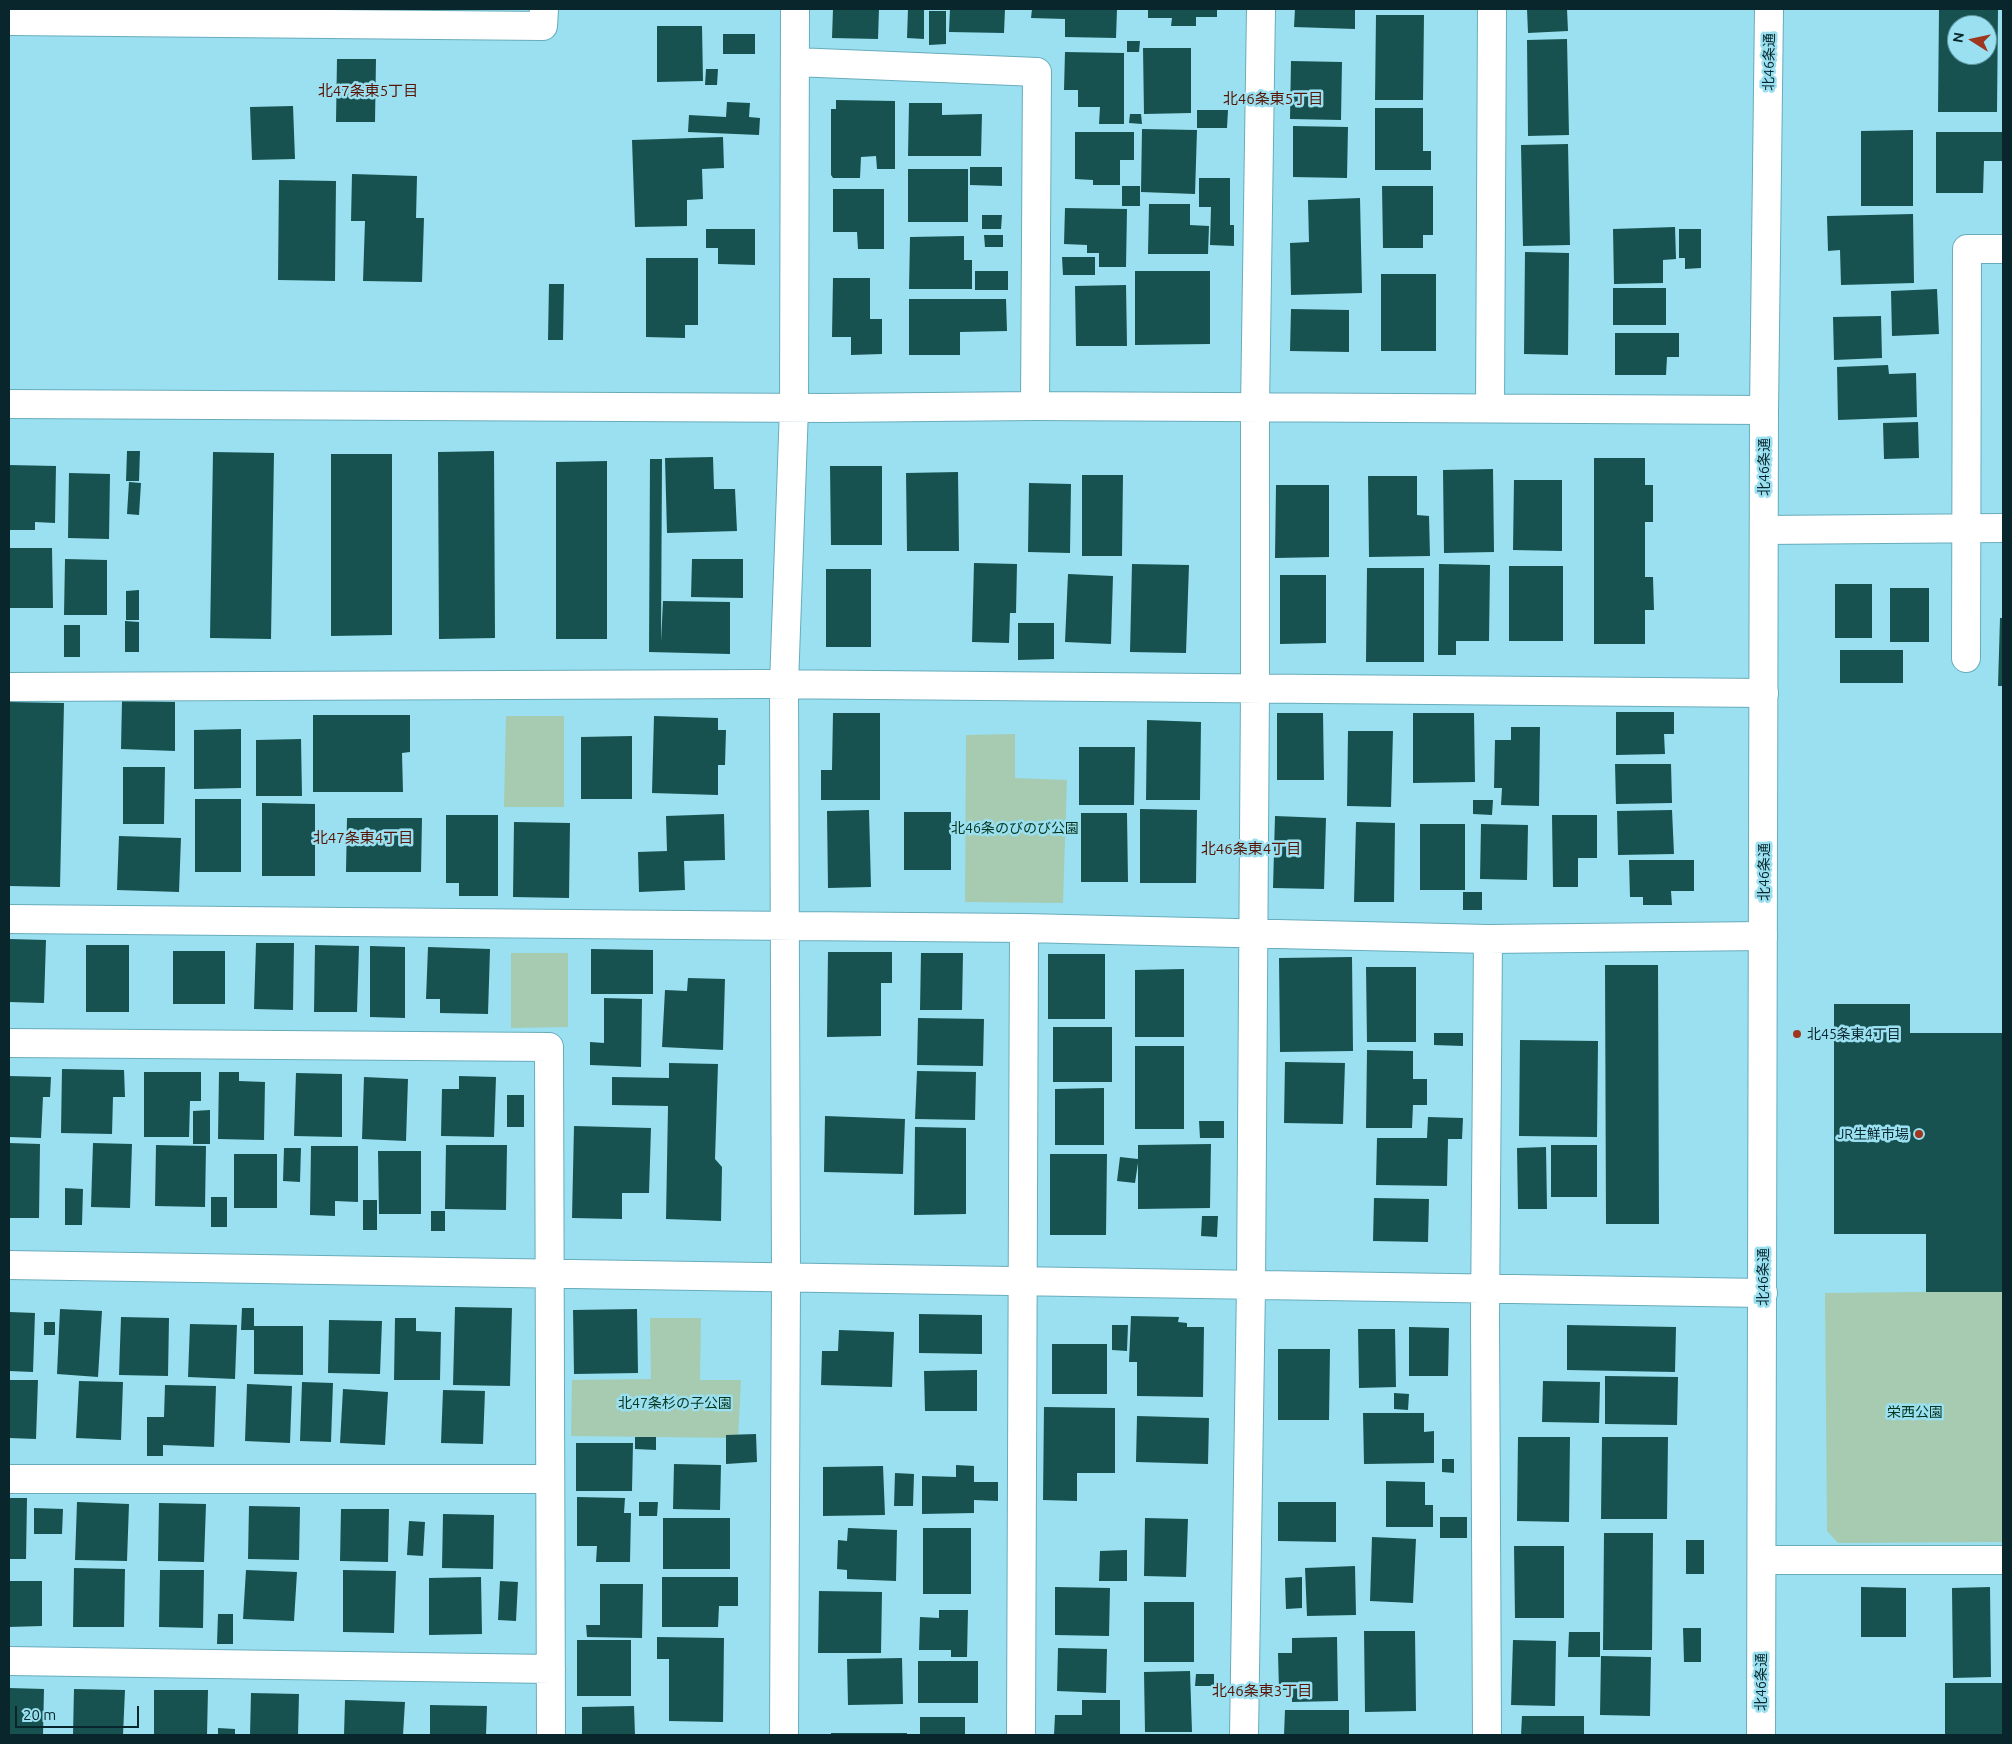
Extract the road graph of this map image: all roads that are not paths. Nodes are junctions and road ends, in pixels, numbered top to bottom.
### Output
1 (544, 9) edge
2 (795, 9) edge
3 (1261, 9) edge
4 (1492, 9) edge
5 (1769, 9) edge
6 (9, 21) edge
7 (795, 62) junction
8 (2003, 249) edge
9 (9, 404) edge
10 (1035, 406) junction
11 (794, 408) junction
12 (1255, 408) junction
13 (1490, 408) junction
14 (1764, 410) junction
15 (1965, 528) junction
16 (2003, 528) edge
17 (1764, 530) junction
18 (1966, 658) dead end
19 (784, 684) junction
20 (9, 687) edge
21 (1255, 688) junction
22 (1764, 692) junction
23 (9, 920) edge
24 (785, 926) junction
25 (1024, 928) junction
26 (1253, 934) junction
27 (1764, 936) junction
28 (1488, 939) junction
29 (9, 1043) edge
30 (9, 1265) edge
31 (550, 1274) junction
32 (786, 1278) junction
33 (1022, 1282) junction
34 (1251, 1286) junction
35 (1486, 1289) junction
36 (1763, 1293) junction
37 (9, 1479) edge
38 (550, 1479) junction
39 (1762, 1560) junction
40 (2003, 1560) edge
41 (9, 1661) edge
42 (551, 1669) junction
43 (551, 1735) edge
44 (784, 1735) edge
45 (1021, 1735) edge
46 (1244, 1735) edge
47 (1487, 1735) edge
48 (1761, 1735) edge

1 - 6 street
2 - 7 street
3 - 12 street
4 - 13 street
5 - 14 street, 北46条通
7 - 10 street
7 - 11 street
8 - 15 street
9 - 11 street
10 - 11 street
10 - 12 street
11 - 19 street
12 - 13 street
12 - 21 street
13 - 14 street
14 - 17 street, 北46条通
15 - 16 street
15 - 17 street
15 - 18 street
17 - 22 street, 北46条通
19 - 20 street
19 - 21 street
19 - 24 street
21 - 22 street
21 - 26 street
22 - 27 street, 北46条通
23 - 24 street
24 - 25 street
24 - 32 street
25 - 26 street
25 - 33 street
26 - 28 street
26 - 34 street
27 - 28 street
27 - 36 street, 北46条通
28 - 35 street
29 - 31 street
30 - 31 street
31 - 32 street
31 - 38 street
32 - 33 street
32 - 44 street
33 - 34 street
33 - 45 street
34 - 35 street
34 - 46 street
35 - 36 street
35 - 47 street
36 - 39 street, 北46条通
37 - 38 street
38 - 42 street
39 - 40 street
39 - 48 street, 北46条通
41 - 42 street
42 - 43 street

